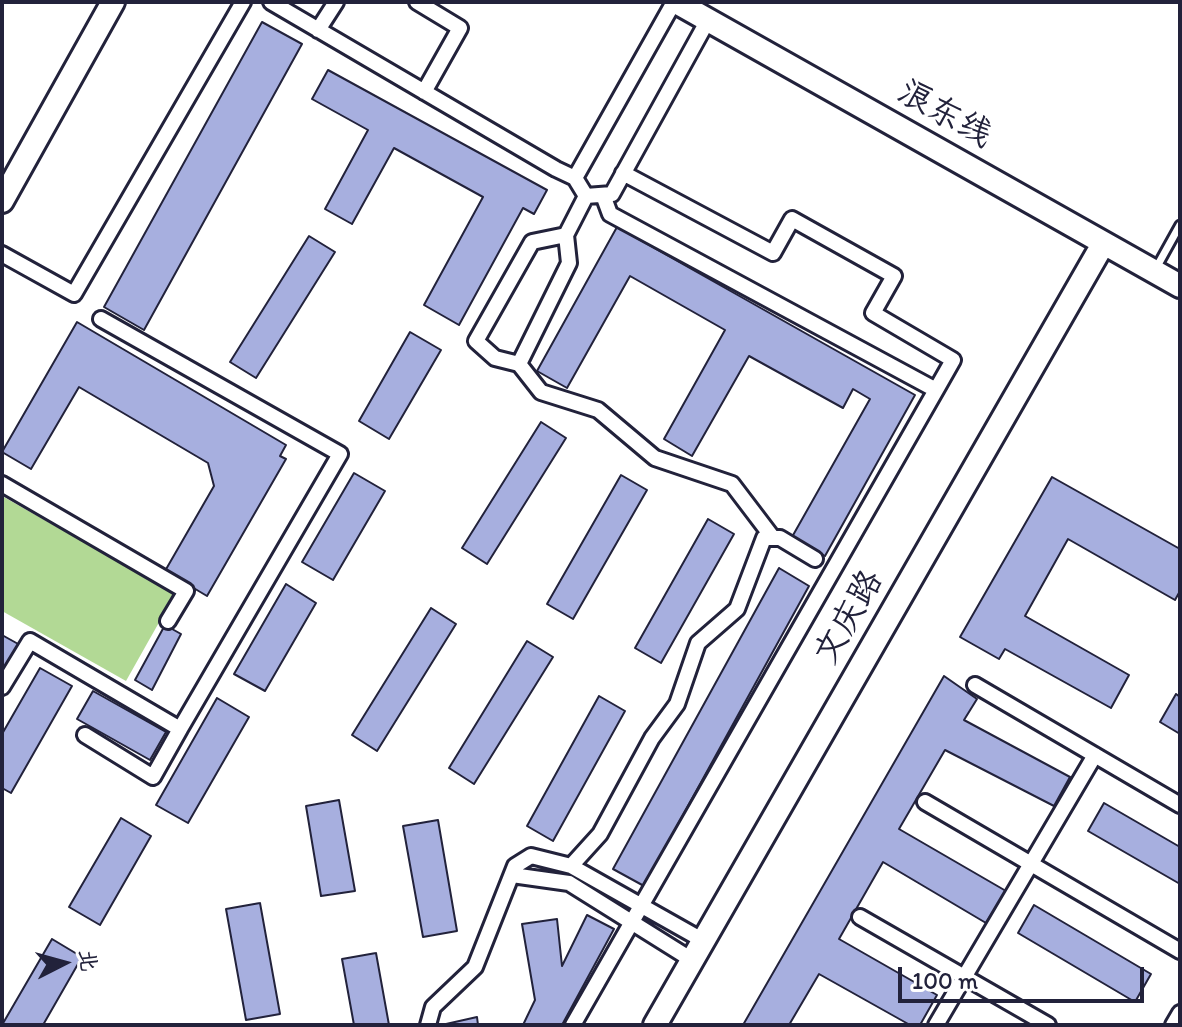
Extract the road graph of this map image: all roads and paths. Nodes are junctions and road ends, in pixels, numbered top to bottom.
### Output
1 (113, 2) edge
2 (243, 2) edge
3 (271, 2) edge
4 (336, 2) edge
5 (417, 2) edge
6 (680, 3) edge
7 (708, 20) junction
8 (318, 30) junction
9 (424, 92) junction
10 (623, 173) junction
11 (575, 178) junction
12 (603, 195) junction
13 (586, 196) junction
14 (2, 201) edge
15 (1180, 225) edge
16 (566, 235) junction
17 (1103, 244) junction
18 (2, 254) edge
19 (1154, 272) junction
20 (1180, 286) edge
21 (101, 319) dead end
22 (519, 364) junction
23 (936, 390) junction
24 (2, 484) edge
25 (773, 538) junction
26 (815, 559) dead end
27 (168, 621) dead end
28 (975, 685) dead end
29 (2, 687) edge
30 (180, 729) junction
31 (85, 735) dead end
32 (1095, 755) junction
33 (925, 802) dead end
34 (1180, 805) edge
35 (1031, 865) junction
36 (571, 866) junction
37 (512, 875) junction
38 (640, 906) junction
39 (860, 917) dead end
40 (631, 922) junction
41 (698, 950) junction
42 (1180, 951) edge
43 (965, 977) junction
44 (1180, 1013) edge
45 (428, 1025) edge
46 (573, 1025) edge
47 (655, 1025) edge
48 (936, 1025) edge
49 (1048, 1025) edge
50 (1173, 1025) edge

1 - 14 street
2 - 18 street
3 - 8 street
4 - 8 street
5 - 9 street
6 - 7 street, 浪东线
6 - 11 street
7 - 10 street
7 - 17 street, 浪东线
8 - 9 street
9 - 11 street
10 - 12 street
10 - 23 street
11 - 13 street
12 - 13 street
12 - 23 street
13 - 16 street
15 - 19 lane
16 - 22 street
16 - 22 street
17 - 19 street, 浪东线
17 - 41 street, 文庆路
19 - 20 street, 浪东线
21 - 30 street
22 - 25 street
23 - 38 street
24 - 27 street
25 - 26 street
25 - 36 street
28 - 32 street
29 - 30 street
30 - 31 street
32 - 34 street
32 - 35 street
33 - 35 street
35 - 42 street
35 - 43 street
36 - 37 street
36 - 38 street
37 - 40 street
37 - 45 street
38 - 40 street
38 - 41 street
39 - 43 street
40 - 41 street
40 - 46 street
41 - 47 street, 文庆路
43 - 48 street
43 - 49 street
44 - 50 street

